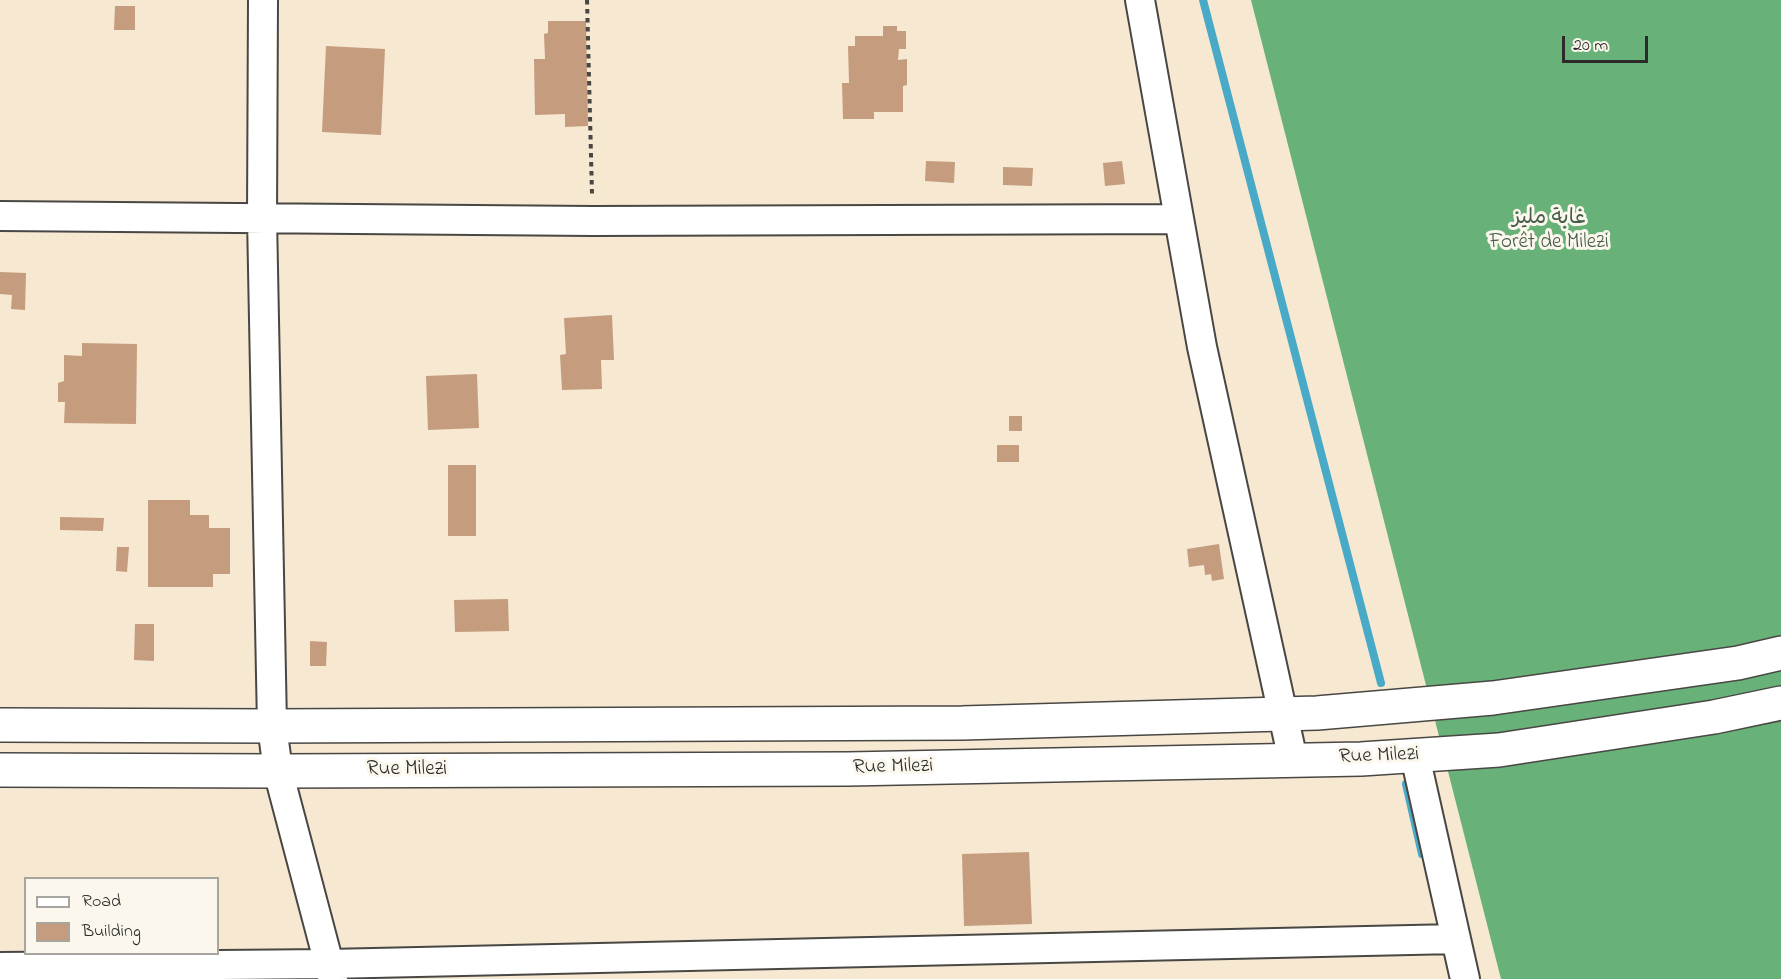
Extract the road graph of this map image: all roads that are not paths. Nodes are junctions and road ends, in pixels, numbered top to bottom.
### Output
1 (263, 0) edge
2 (1140, 0) edge
3 (0, 216) edge
4 (262, 218) junction
5 (1178, 219) junction
6 (1781, 653) edge
7 (1781, 703) edge
8 (1285, 714) junction
9 (0, 725) edge
10 (272, 726) junction
11 (1415, 756) junction
12 (1293, 760) junction
13 (0, 770) edge
14 (278, 771) junction
15 (1456, 939) junction
16 (0, 967) edge
17 (331, 972) edge
18 (1465, 979) edge

1 - 4 street
2 - 5 street
3 - 4 street
4 - 5 street
4 - 10 street
5 - 8 street
6 - 8 street
7 - 11 street, Rue Milezi
8 - 10 street
8 - 12 street
9 - 10 street
10 - 14 street
11 - 12 street, Rue Milezi
11 - 15 street
12 - 14 street, Rue Milezi
13 - 14 street, Rue Milezi
14 - 17 street
15 - 17 street
15 - 18 street
16 - 17 street

